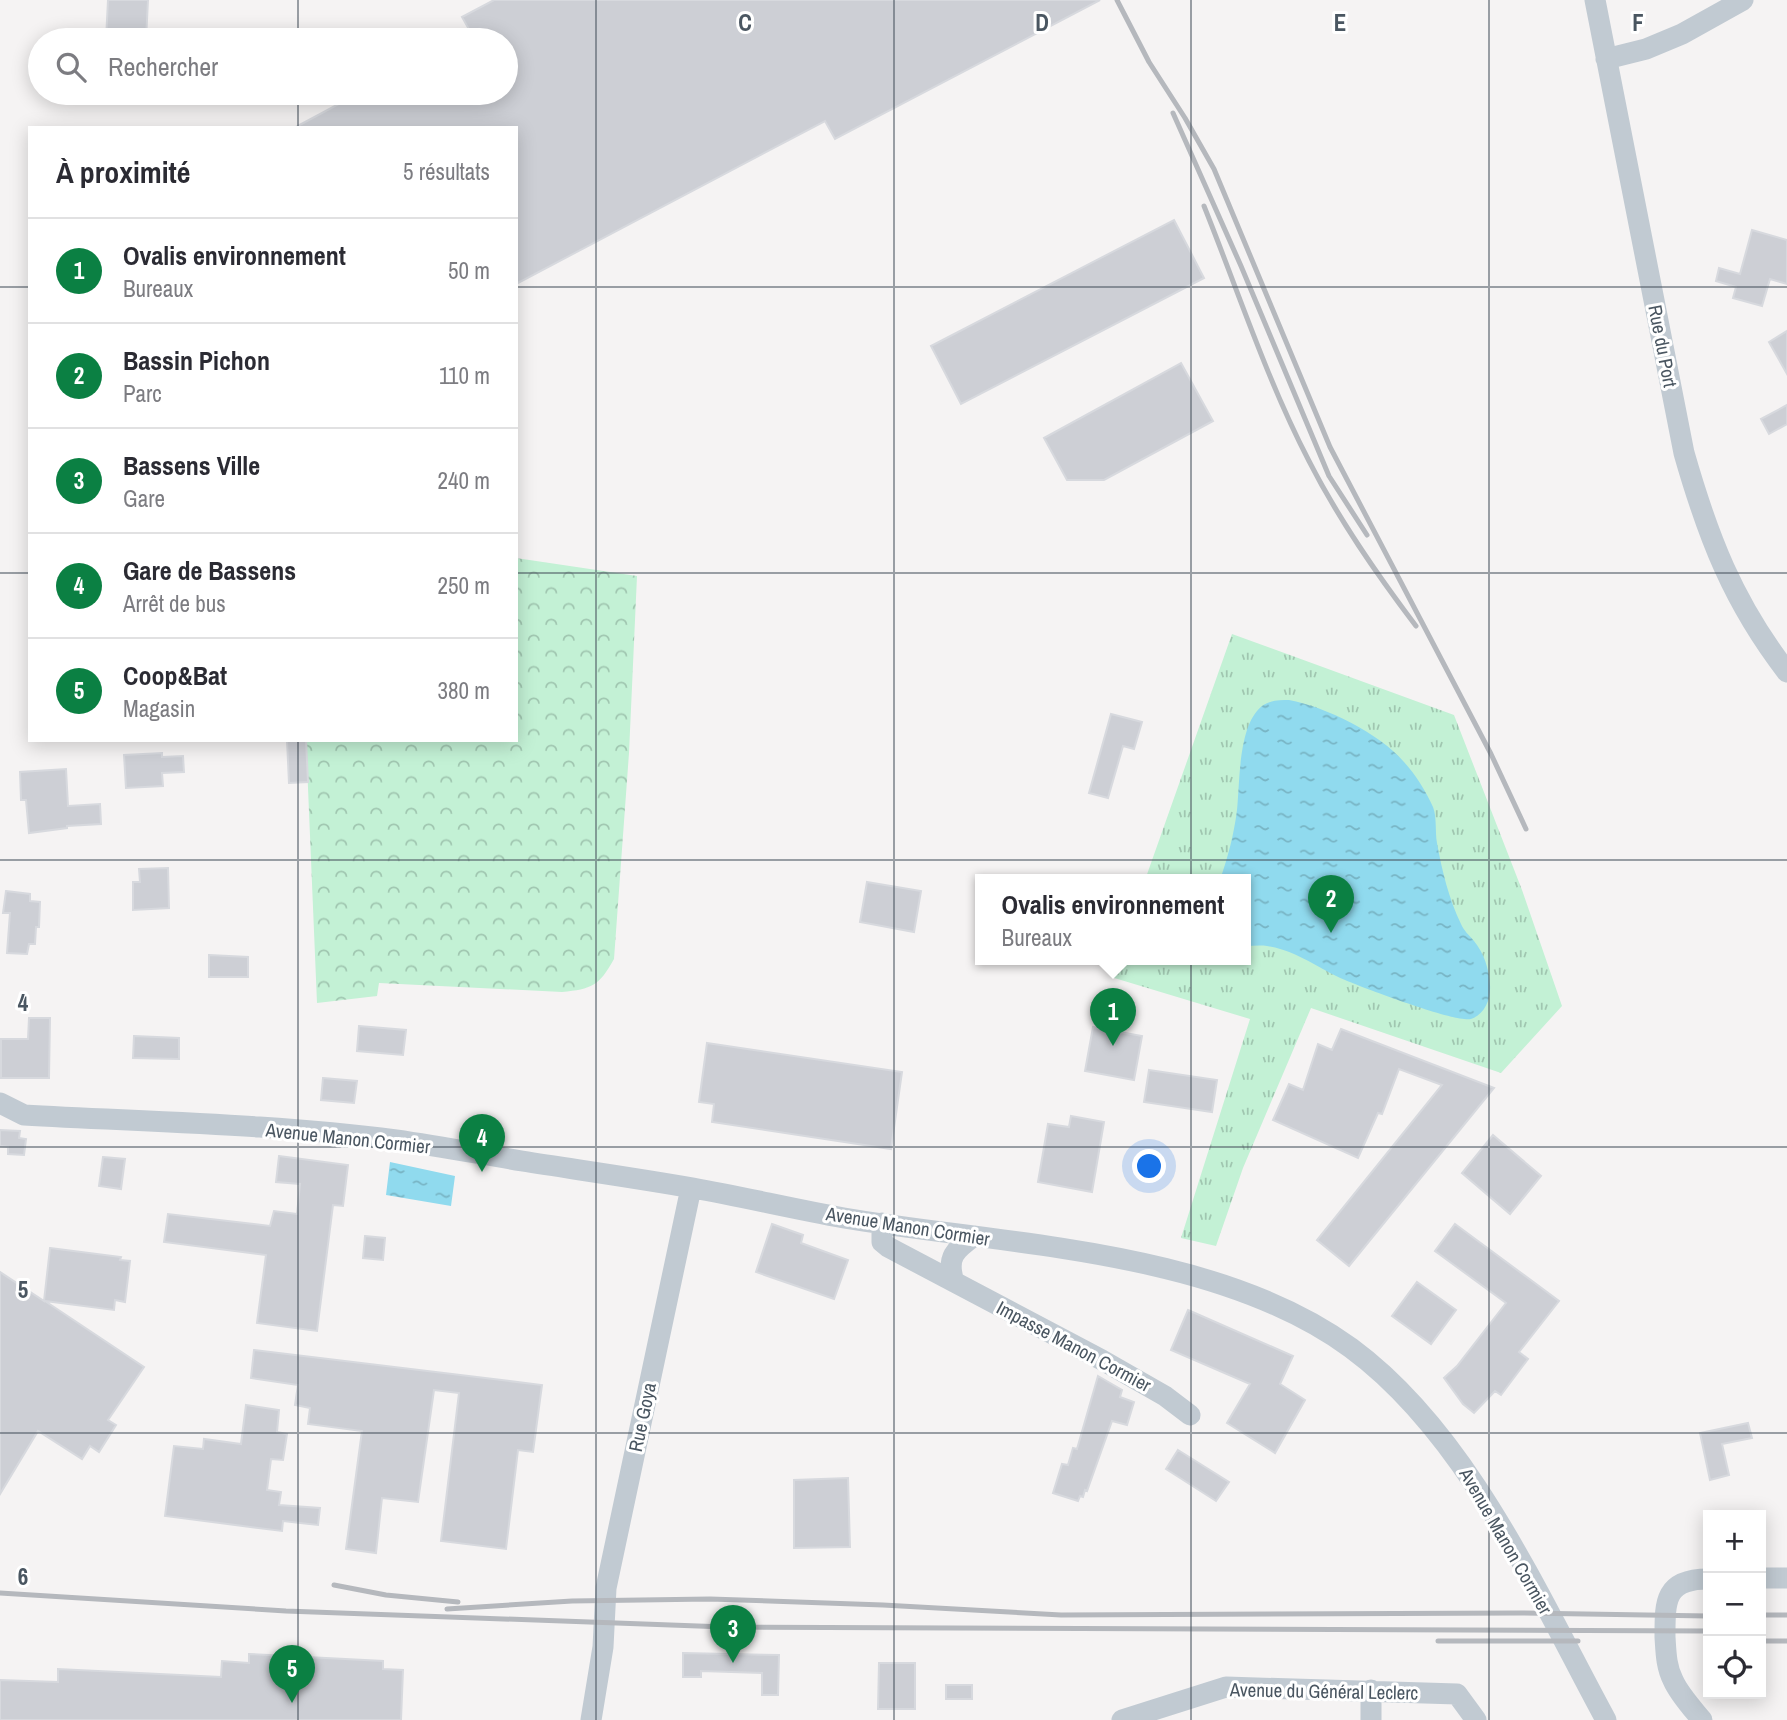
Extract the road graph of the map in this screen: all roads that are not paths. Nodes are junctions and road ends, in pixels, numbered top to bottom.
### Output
1 (1595, 0) edge
2 (1743, 0) edge
3 (1606, 59) junction
4 (1787, 672) edge
5 (0, 1103) edge
6 (691, 1188) junction
7 (882, 1223) junction
8 (974, 1236) junction
9 (954, 1282) junction
10 (1190, 1415) dead end
11 (1766, 1578) edge
12 (1787, 1578) edge
13 (1703, 1579) edge
14 (1371, 1690) junction
15 (591, 1720) edge
16 (1122, 1720) edge
17 (1371, 1720) edge
18 (1476, 1720) edge
19 (1606, 1720) edge
20 (1702, 1720) edge

1 - 3 street, Rue du Port
2 - 3 street
3 - 4 street, Rue du Port
5 - 6 street, Avenue Manon Cormier
6 - 7 street, Avenue Manon Cormier
6 - 15 street, Rue Goya
7 - 8 street, Avenue Manon Cormier
7 - 9 street, Impasse Manon Cormier
8 - 9 street
8 - 19 street, Avenue Manon Cormier
9 - 10 street, Impasse Manon Cormier
11 - 12 street
13 - 20 street
14 - 16 street, Avenue du Général Leclerc
14 - 17 street
14 - 18 street, Avenue du Général Leclerc

